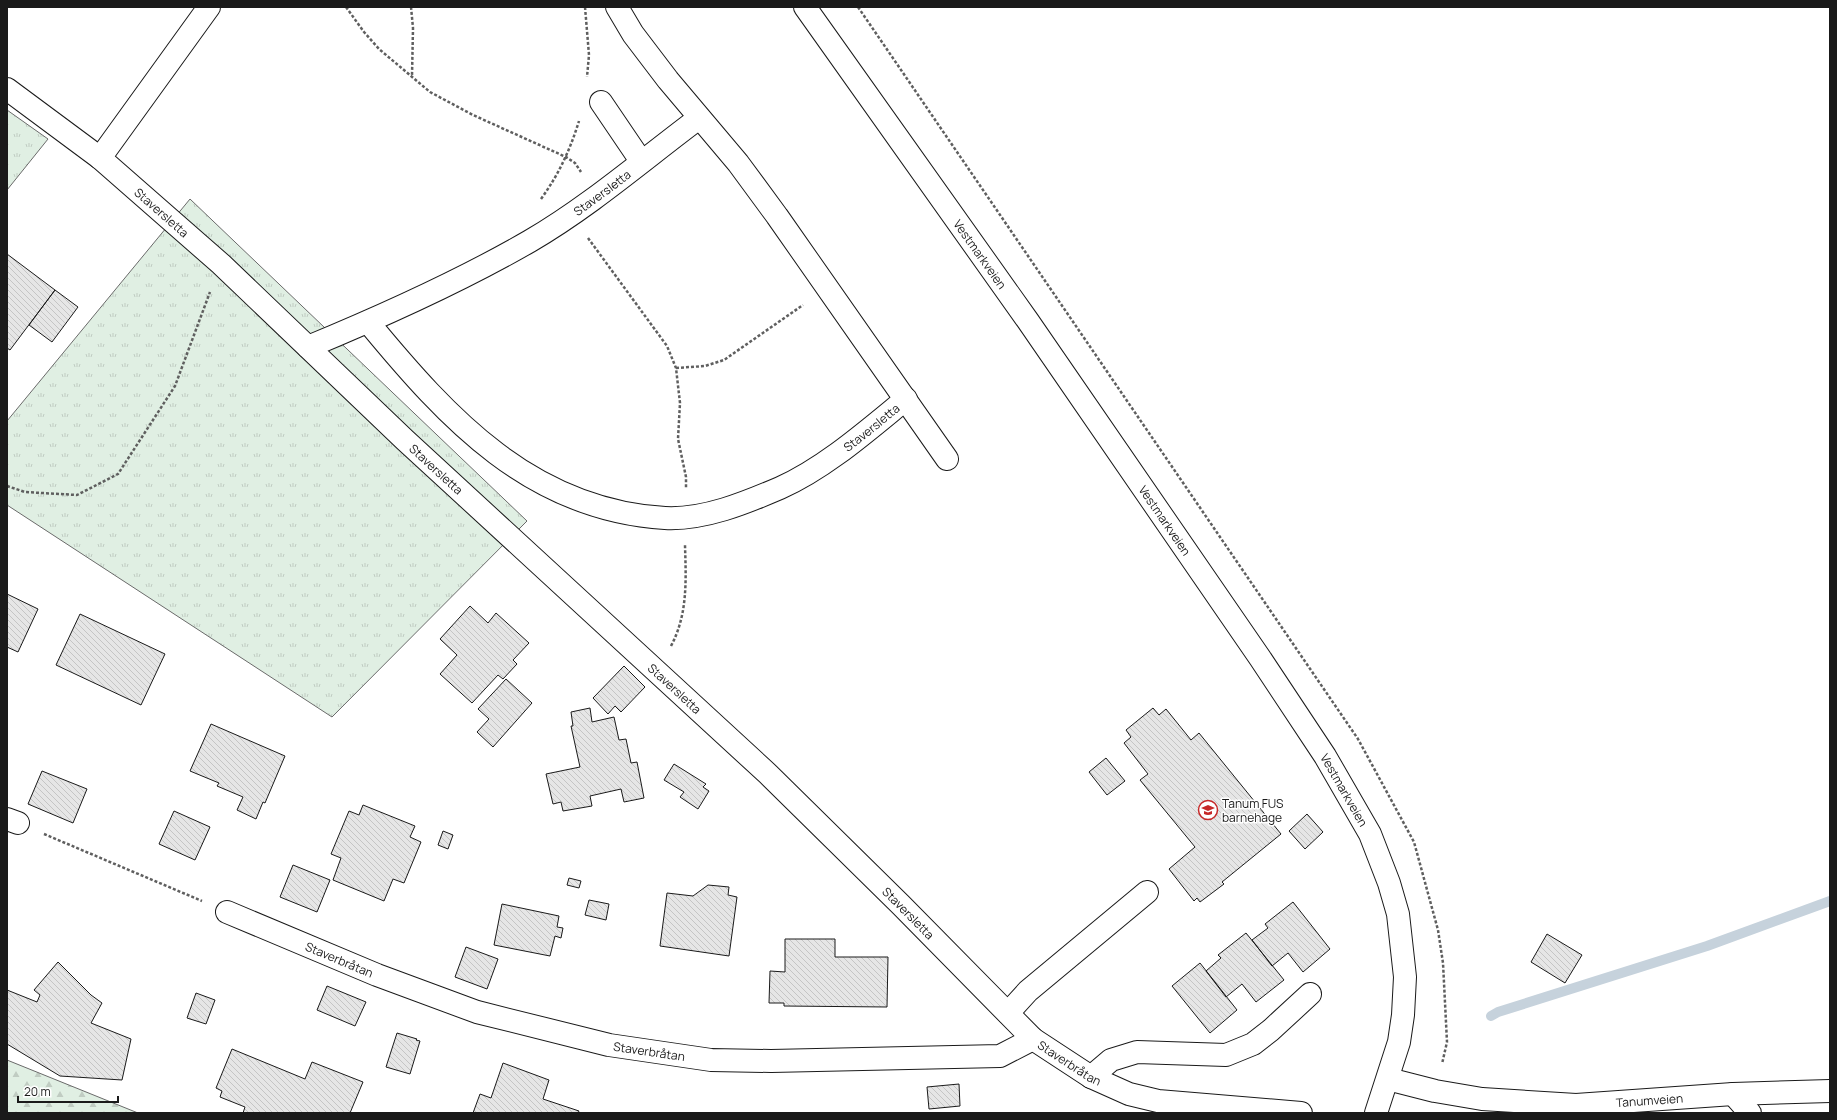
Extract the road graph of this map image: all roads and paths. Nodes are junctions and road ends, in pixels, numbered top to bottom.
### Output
1 (209, 7) edge
2 (346, 7) edge
3 (411, 7) edge
4 (585, 7) edge
5 (617, 7) edge
6 (805, 7) edge
7 (412, 77) junction
8 (587, 83) dead end
9 (7, 89) edge
10 (601, 102) dead end
11 (699, 118) junction
12 (580, 119) dead end
13 (566, 157) junction
14 (100, 158) junction
15 (641, 161) junction
16 (598, 195) junction
17 (537, 204) dead end
18 (571, 214) junction
19 (221, 264) junction
20 (828, 288) junction
21 (368, 322) junction
22 (308, 347) junction
23 (676, 368) junction
24 (906, 399) junction
25 (947, 460) dead end
26 (7, 486) edge
27 (685, 516) junction
28 (657, 671) junction
29 (12, 821) edge
30 (1147, 892) dead end
31 (227, 912) joint
32 (1310, 994) dead end
33 (1008, 1013) junction
34 (1033, 1039) junction
35 (1091, 1077) junction
36 (1388, 1079) junction
37 (1830, 1091) edge
38 (1733, 1094) junction
39 (1301, 1113) edge
40 (1376, 1113) edge
41 (1750, 1113) edge

1 - 14 street
2 - 7 path
3 - 7 path
4 - 8 path
5 - 11 street, Staversletta
6 - 36 street, Vestmarkveien
7 - 13 path
9 - 14 street, Staversletta
10 - 15 street
11 - 15 street, Staversletta
11 - 20 street, Staversletta
12 - 13 path
13 - 16 path
13 - 17 path
14 - 19 street, Staversletta
15 - 16 street, Staversletta
16 - 18 street, Staversletta
18 - 21 street, Staversletta
18 - 23 path
19 - 22 street, Staversletta
19 - 26 path
20 - 23 path
20 - 24 street, Staversletta
21 - 22 street, Staversletta
21 - 27 street, Staversletta
22 - 28 street, Staversletta
23 - 27 path
24 - 25 street, Staversletta
24 - 27 street, Staversletta
27 - 28 path
28 - 33 street, Staversletta
29 - 31 path
30 - 33 street
31 - 34 street, Staverbråtan
32 - 35 street
33 - 34 street, Staversletta
34 - 35 street, Staverbråtan
35 - 39 street, Staverbråtan
36 - 38 street, Tanumveien
36 - 40 street
37 - 38 street, Tanumveien
38 - 41 street

